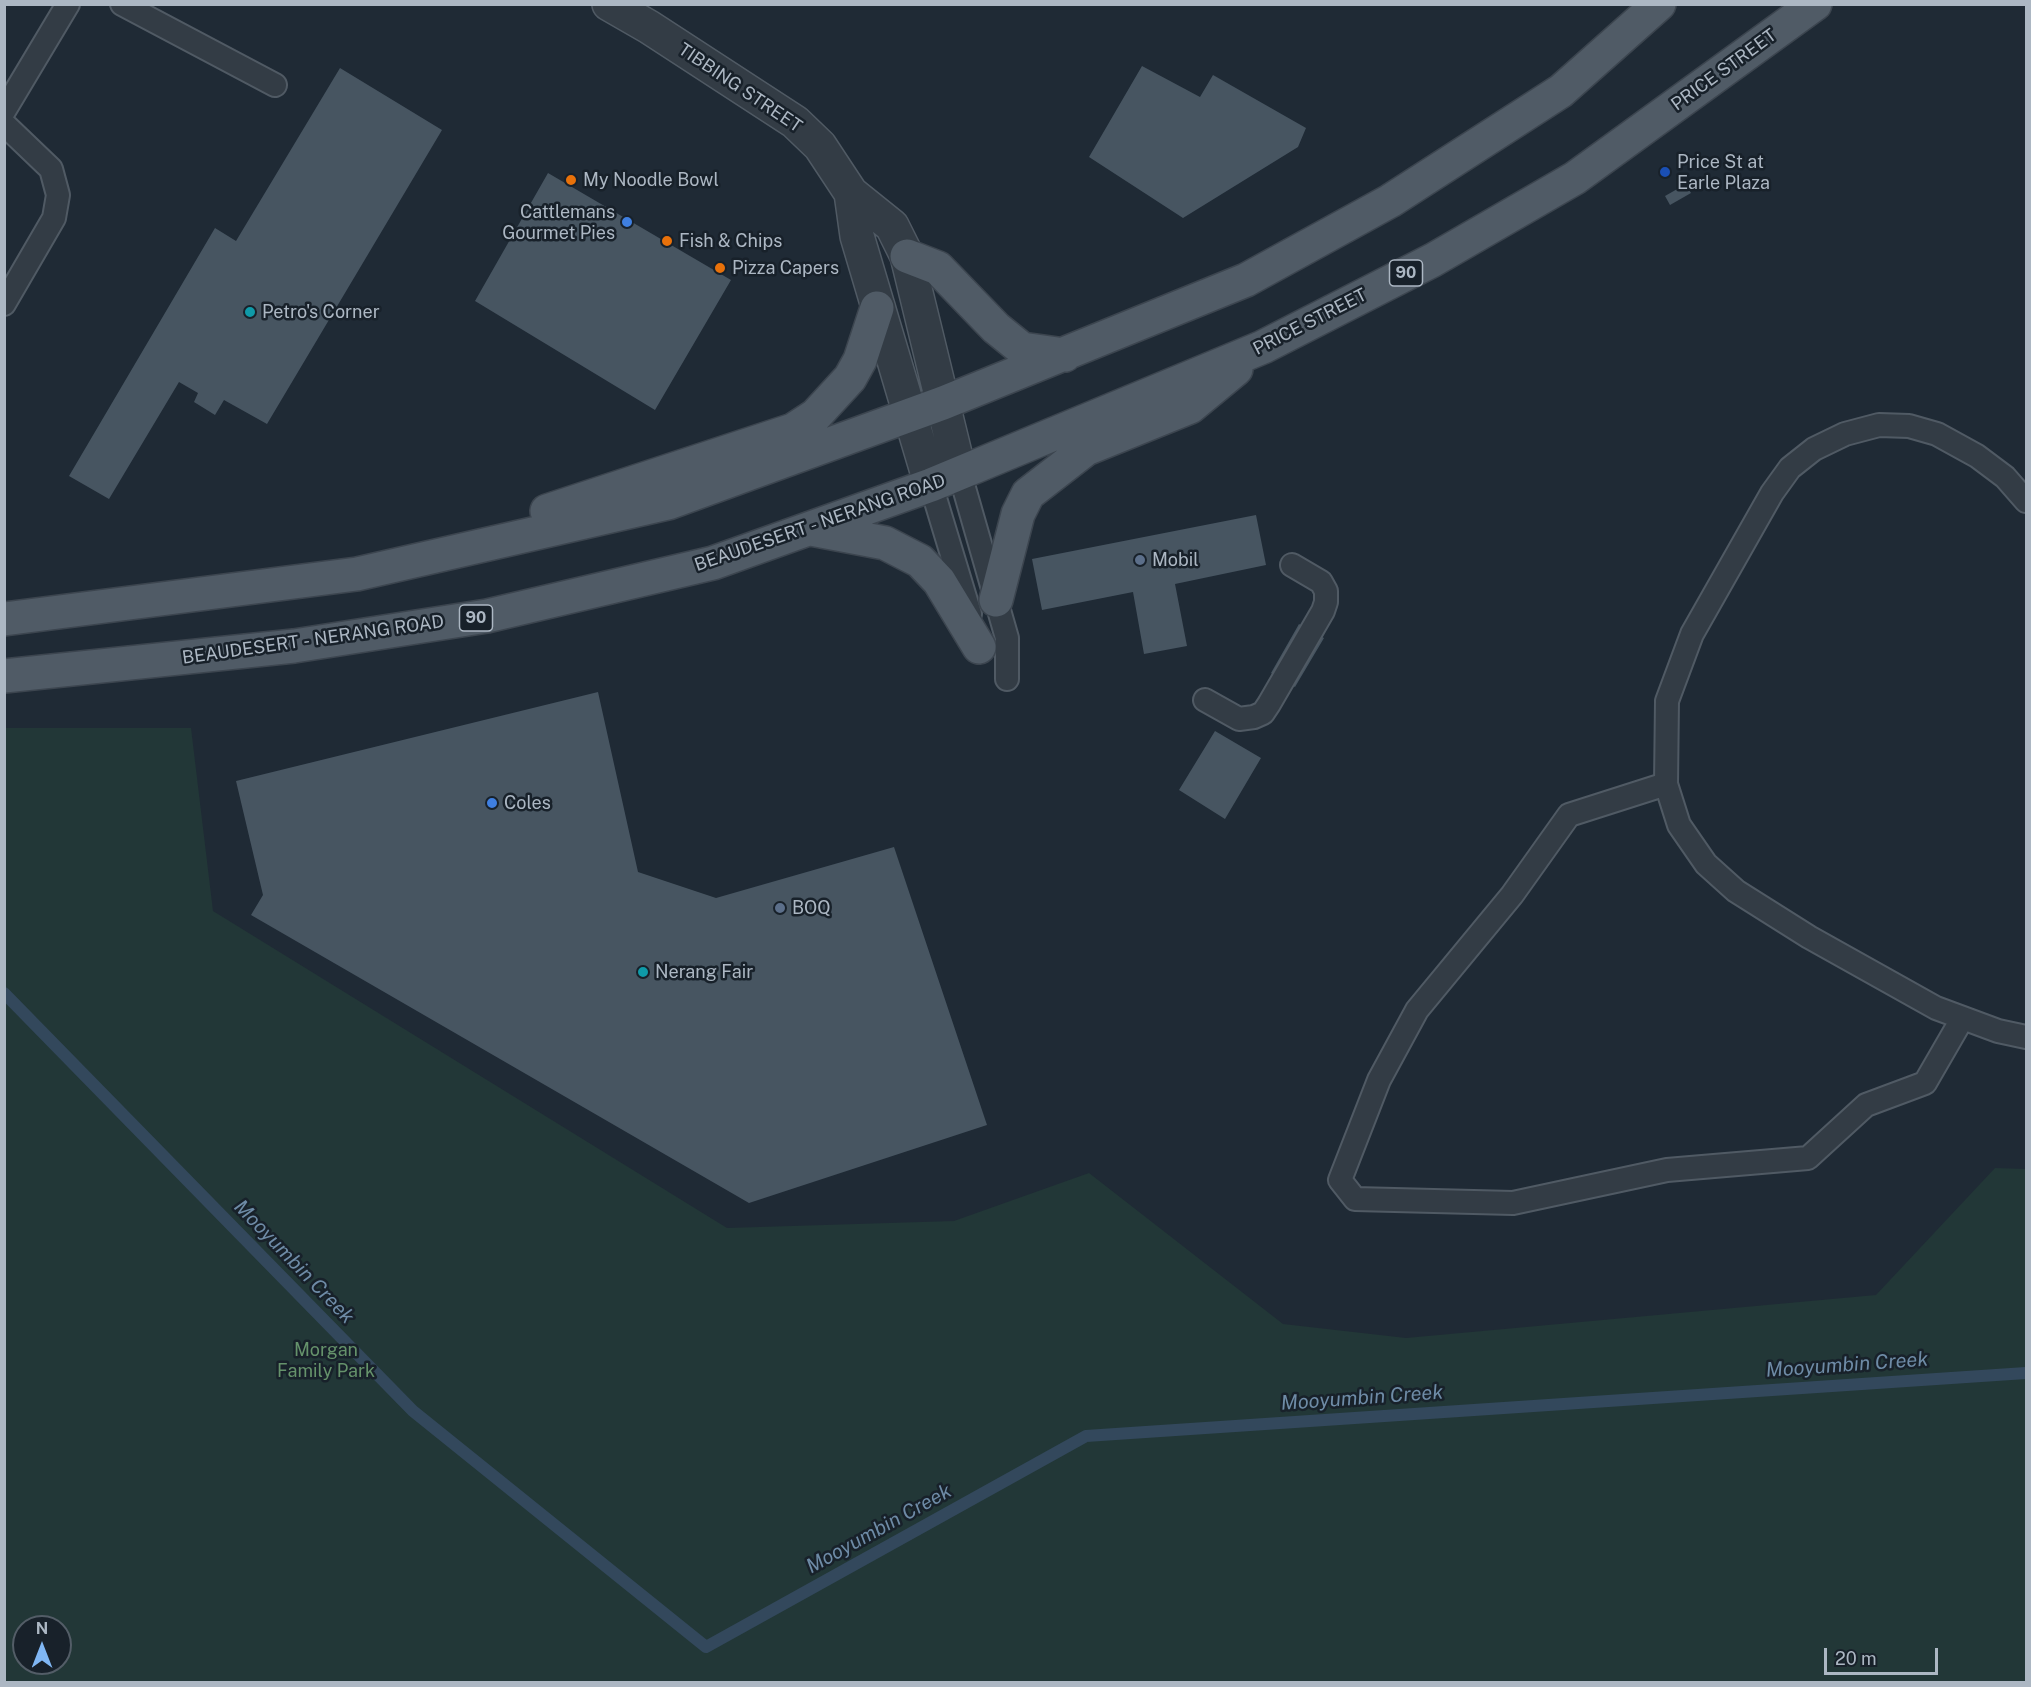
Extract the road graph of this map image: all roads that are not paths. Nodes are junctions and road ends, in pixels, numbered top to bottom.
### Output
1 (68, 4) edge
2 (122, 4) edge
3 (609, 4) edge
4 (1659, 4) edge
5 (1815, 4) edge
6 (275, 84) dead end
7 (4, 111) edge
8 (4, 124) edge
9 (851, 192) junction
10 (908, 256) junction
11 (4, 304) edge
12 (877, 308) junction
13 (1263, 347) junction
14 (1065, 354) junction
15 (943, 404) junction
16 (910, 415) junction
17 (946, 479) junction
18 (2026, 501) edge
19 (811, 529) junction
20 (1292, 565) dead end
21 (357, 574) junction
22 (996, 600) junction
23 (4, 619) edge
24 (979, 647) junction
25 (4, 676) edge
26 (1204, 700) dead end
27 (1666, 784) junction
28 (1962, 1019) junction
29 (2026, 1037) edge

1 - 7 lane
2 - 6 lane
3 - 9 street, TIBBING STREET
4 - 14 main road
5 - 13 main road, PRICE STREET / 90
8 - 11 lane
9 - 10 street, TIBBING STREET
9 - 12 street, TIBBING STREET
10 - 14 main road
10 - 15 street, TIBBING STREET
12 - 16 street, TIBBING STREET
12 - 21 main road
13 - 17 main road, PRICE STREET / 90
13 - 22 main road
14 - 15 main road
15 - 16 main road
15 - 17 street, TIBBING STREET
16 - 17 street, TIBBING STREET
16 - 21 main road
17 - 19 main road, BEAUDESERT - NERANG ROAD / 90
17 - 22 lane
17 - 24 lane
18 - 27 lane
19 - 24 main road
19 - 25 main road, BEAUDESERT - NERANG ROAD / 90
20 - 26 lane
21 - 23 main road
22 - 24 lane
27 - 28 lane
27 - 28 lane
28 - 29 lane

